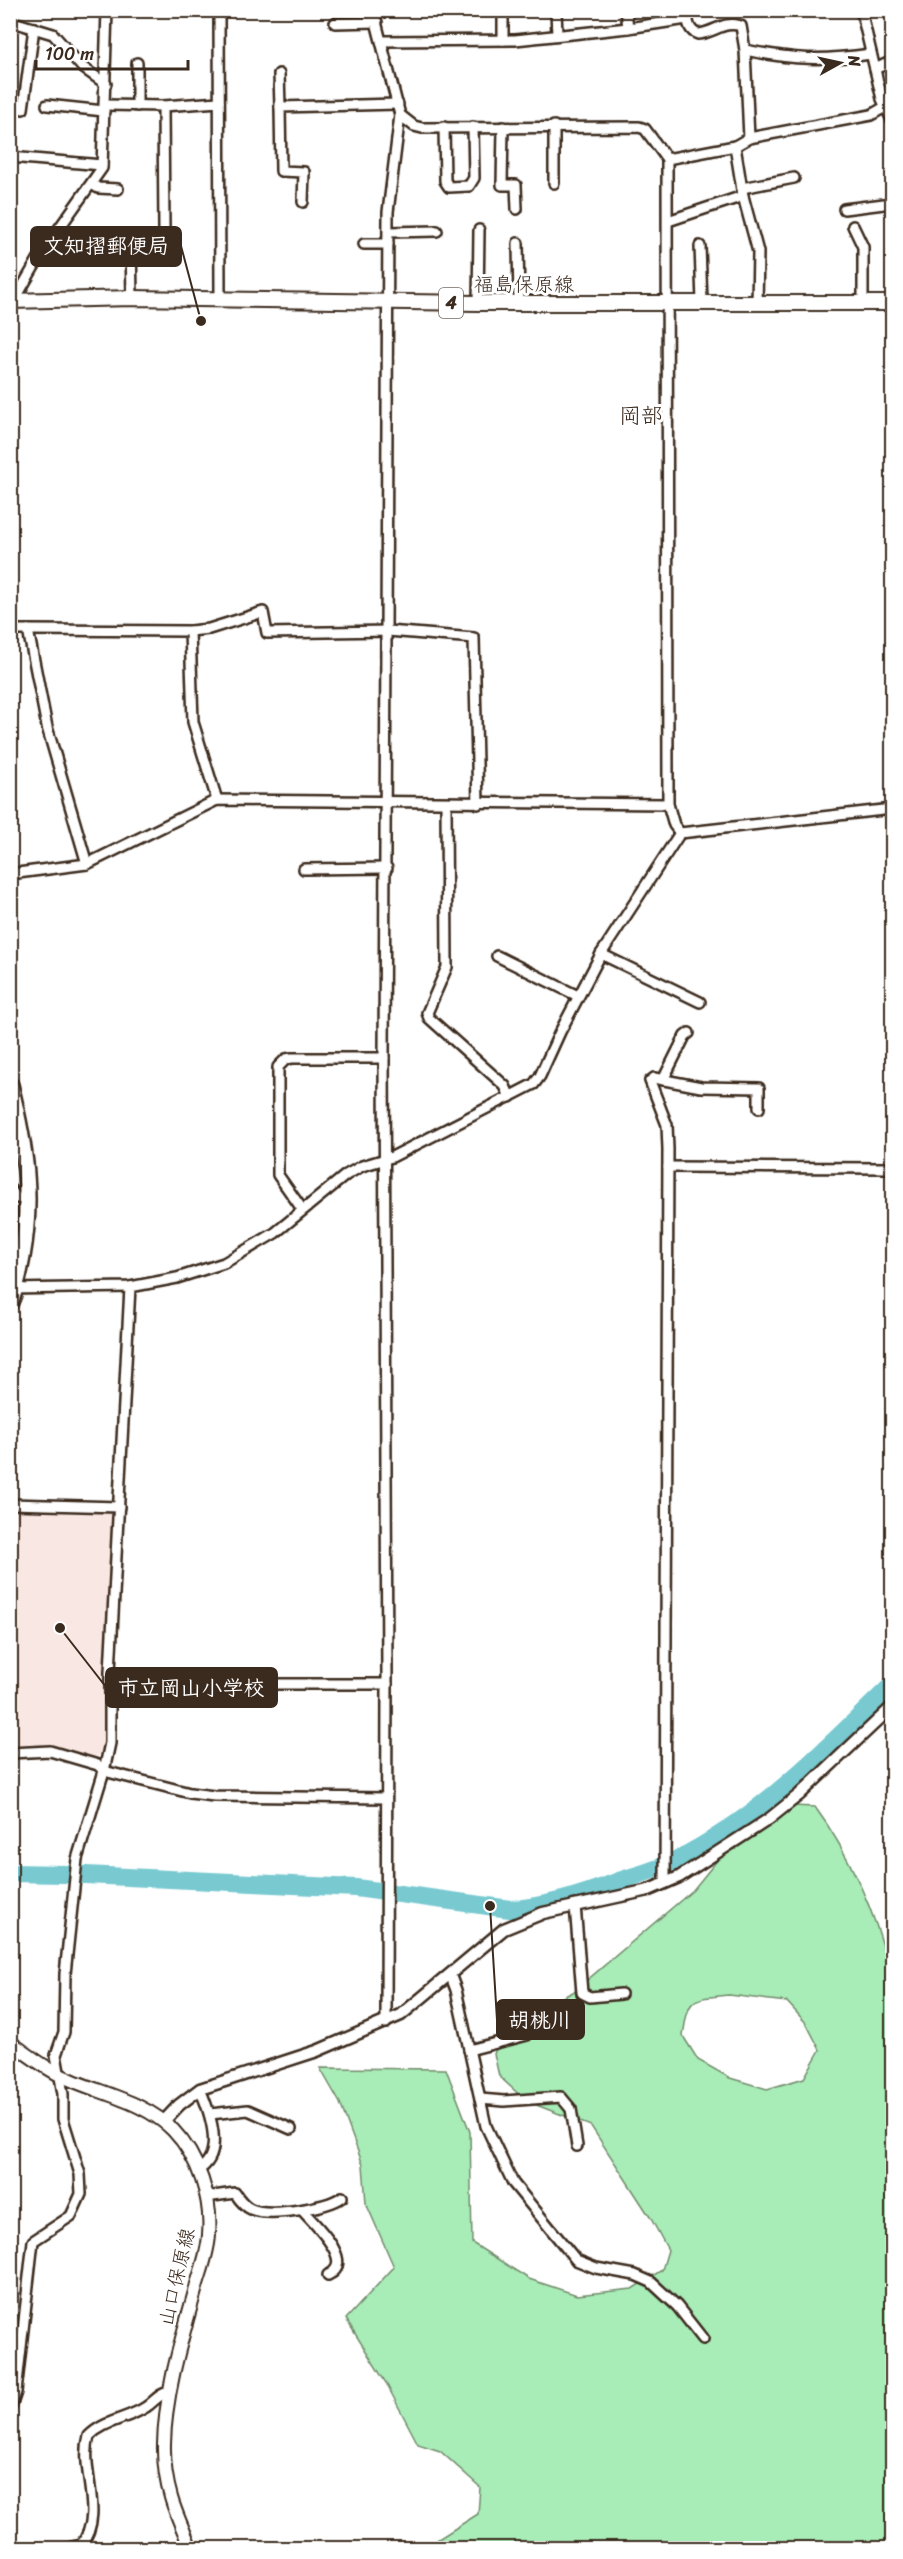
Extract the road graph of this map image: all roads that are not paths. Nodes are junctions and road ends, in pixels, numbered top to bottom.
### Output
1 (107, 10) edge
2 (219, 10) edge
3 (374, 10) edge
4 (503, 10) edge
5 (556, 10) edge
6 (626, 10) edge
7 (861, 10) edge
8 (688, 15) edge
9 (10, 21) edge
10 (376, 22) junction
11 (335, 23) dead end
12 (34, 28) junction
13 (628, 28) junction
14 (557, 35) junction
15 (503, 40) junction
16 (382, 41) junction
17 (745, 50) junction
18 (872, 54) junction
19 (892, 61) edge
20 (137, 63) dead end
21 (875, 69) junction
22 (279, 74) dead end
23 (106, 84) junction
24 (219, 102) junction
25 (46, 105) dead end
26 (137, 106) junction
27 (163, 106) junction
28 (280, 107) junction
29 (885, 107) junction
30 (105, 108) junction
31 (23, 109) dead end
32 (399, 110) junction
33 (892, 120) edge
34 (554, 126) junction
35 (444, 127) junction
36 (473, 127) junction
37 (503, 127) junction
38 (749, 138) junction
39 (735, 146) junction
40 (10, 157) edge
41 (667, 159) junction
42 (102, 165) junction
43 (795, 178) dead end
44 (554, 183) dead end
45 (92, 184) junction
46 (118, 189) dead end
47 (743, 192) junction
48 (303, 202) dead end
49 (892, 203) edge
50 (518, 209) dead end
51 (844, 209) dead end
52 (668, 220) junction
53 (853, 226) dead end
54 (164, 230) dead end
55 (479, 230) dead end
56 (437, 231) dead end
57 (389, 232) junction
58 (131, 243) dead end
59 (518, 243) dead end
60 (364, 244) dead end
61 (388, 244) junction
62 (700, 246) dead end
63 (132, 298) junction
64 (220, 298) junction
65 (388, 302) junction
66 (702, 302) junction
67 (12, 303) edge
68 (478, 303) junction
69 (519, 303) junction
70 (669, 303) junction
71 (863, 303) junction
72 (892, 303) edge
73 (757, 304) junction
74 (10, 630) edge
75 (28, 630) junction
76 (190, 631) junction
77 (388, 631) junction
78 (217, 800) junction
79 (387, 801) junction
80 (446, 803) junction
81 (478, 804) junction
82 (668, 804) junction
83 (892, 809) edge
84 (680, 833) junction
85 (87, 864) junction
86 (387, 868) junction
87 (304, 869) dead end
88 (10, 874) edge
89 (601, 954) junction
90 (497, 956) dead end
91 (578, 996) junction
92 (700, 1002) dead end
93 (689, 1033) dead end
94 (384, 1058) junction
95 (663, 1080) junction
96 (10, 1085) edge
97 (510, 1097) junction
98 (759, 1108) dead end
99 (386, 1159) junction
100 (668, 1167) junction
101 (892, 1168) edge
102 (10, 1189) edge
103 (28, 1201) junction
104 (302, 1209) junction
105 (130, 1287) junction
106 (12, 1293) edge
107 (10, 1504) edge
108 (119, 1507) junction
109 (110, 1684) junction
110 (387, 1684) junction
111 (892, 1707) edge
112 (10, 1753) edge
113 (104, 1771) junction
114 (386, 1798) junction
115 (665, 1883) junction
116 (574, 1905) junction
117 (450, 1974) junction
118 (621, 1994) dead end
119 (386, 2023) junction
120 (527, 2035) dead end
121 (10, 2042) edge
122 (469, 2050) junction
123 (59, 2074) junction
124 (200, 2089) junction
125 (480, 2098) junction
126 (210, 2114) junction
127 (164, 2121) junction
128 (291, 2129) dead end
129 (577, 2146) dead end
130 (198, 2170) junction
131 (206, 2197) junction
132 (342, 2197) dead end
133 (302, 2210) junction
134 (328, 2275) dead end
135 (703, 2339) dead end
136 (170, 2392) junction
137 (10, 2410) edge
138 (85, 2546) edge
139 (68, 2548) edge
140 (191, 2548) edge

1 - 23 street
2 - 24 street
3 - 10 street
4 - 15 street
5 - 14 street
6 - 13 street
7 - 18 street
8 - 13 street
8 - 17 street
9 - 12 street
10 - 11 street
10 - 16 street
12 - 23 street
12 - 31 street
13 - 14 street
14 - 15 street
15 - 16 street
16 - 32 street
17 - 18 street
17 - 38 street
18 - 21 street
19 - 21 street
20 - 26 street
21 - 29 street
22 - 28 street
23 - 30 street
24 - 27 street
24 - 64 street
25 - 30 street
26 - 27 street
26 - 30 street
27 - 54 street
28 - 32 street
28 - 48 street
29 - 33 street
29 - 38 street
30 - 42 street
32 - 35 street
32 - 57 street
34 - 37 street
34 - 41 street
34 - 44 street
35 - 36 street
35 - 36 street
36 - 37 street
37 - 50 street
38 - 39 street
39 - 41 street
39 - 47 street
40 - 42 street
41 - 52 street
42 - 45 street
43 - 47 street
45 - 46 street
45 - 67 street
47 - 52 street
47 - 73 street
49 - 51 street
52 - 70 street
53 - 71 street
55 - 68 street
56 - 57 street
57 - 61 street
58 - 63 street
59 - 69 street
60 - 61 street
61 - 65 street
62 - 66 street
63 - 64 main road, 福島保原線 / 4
63 - 67 main road, 福島保原線 / 4
64 - 65 main road, 福島保原線 / 4
65 - 68 main road, 福島保原線 / 4
65 - 77 street
66 - 70 main road, 福島保原線 / 4
66 - 73 main road, 福島保原線 / 4
68 - 69 main road, 福島保原線 / 4
69 - 70 main road, 福島保原線 / 4
70 - 82 street
71 - 72 main road, 福島保原線 / 4
71 - 73 main road, 福島保原線 / 4
74 - 75 street
75 - 76 street
75 - 85 street
76 - 77 street
76 - 78 street
77 - 79 street
77 - 81 street
78 - 79 street
78 - 85 street
79 - 80 street
79 - 86 street
80 - 81 street
80 - 97 street
81 - 82 street
82 - 84 street
83 - 84 street
84 - 89 street
85 - 88 street
86 - 87 street
86 - 94 street
89 - 91 street
89 - 92 street
90 - 91 street
91 - 97 street
93 - 95 street
94 - 99 street
94 - 104 street
95 - 98 street
95 - 100 street
96 - 103 highway
97 - 99 street
99 - 104 street
99 - 110 street
100 - 101 street
100 - 115 street
102 - 103 street
103 - 106 highway
104 - 105 street
105 - 106 street
105 - 108 street
107 - 108 street
108 - 109 street
109 - 110 street
109 - 113 street
110 - 114 street
111 - 115 street
112 - 113 street
113 - 114 street
113 - 123 street
114 - 119 street
115 - 116 street
116 - 117 street
116 - 118 street
117 - 119 street
117 - 122 street
119 - 124 street
120 - 122 street
121 - 123 main road, 山口保原線
122 - 125 street
123 - 127 main road, 山口保原線
123 - 137 street
124 - 126 street
124 - 127 street
125 - 129 street
125 - 135 street
126 - 128 street
126 - 130 street
127 - 130 main road, 山口保原線
130 - 131 main road, 山口保原線
131 - 133 street
131 - 136 main road, 山口保原線
132 - 133 street
133 - 134 street
136 - 138 street
136 - 140 main road, 山口保原線
138 - 139 street

